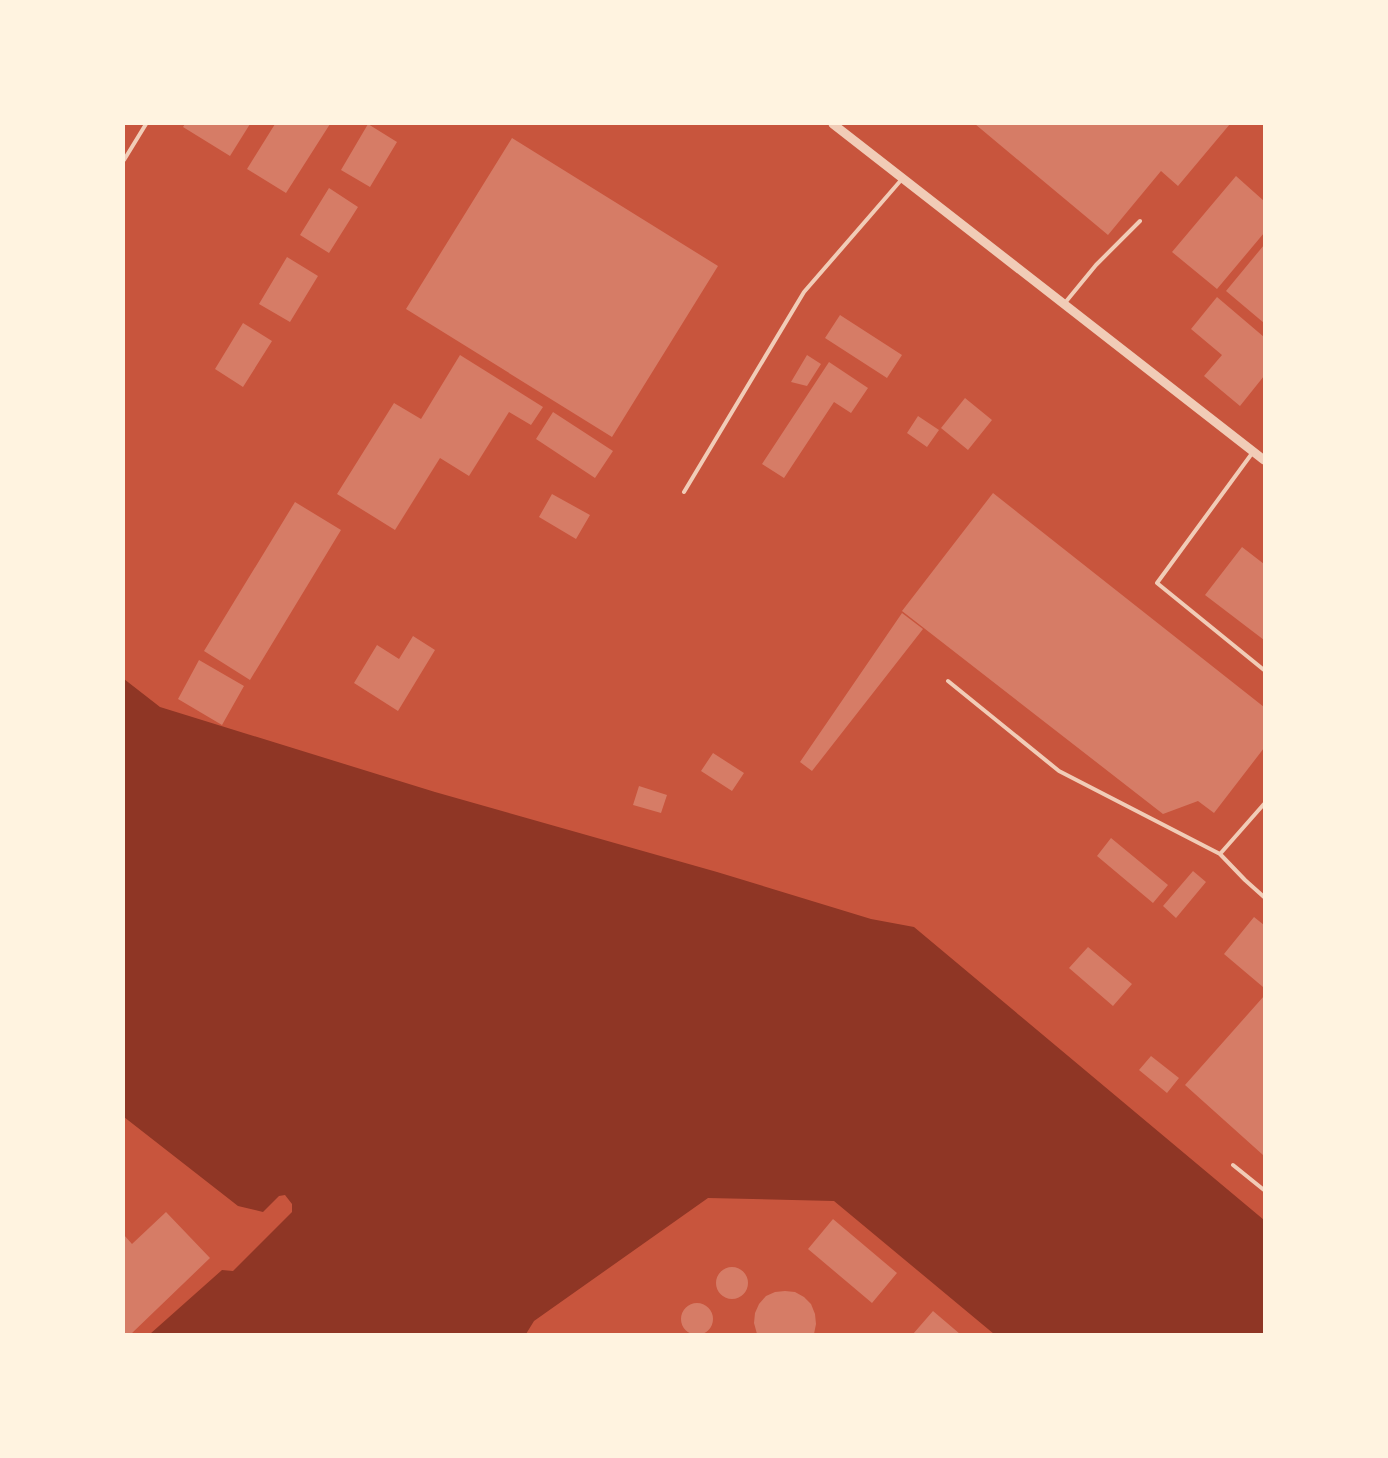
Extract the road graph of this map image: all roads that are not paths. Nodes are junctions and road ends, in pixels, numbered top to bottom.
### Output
1 (146, 124) edge
2 (833, 124) edge
3 (124, 160) edge
4 (902, 179) junction
5 (1140, 222) dead end
6 (1064, 304) junction
7 (1253, 452) junction
8 (1264, 460) edge
9 (684, 492) dead end
10 (1264, 670) edge
11 (948, 682) dead end
12 (1264, 804) edge
13 (1220, 854) junction
14 (1264, 896) edge
15 (1233, 1164) dead end
16 (1264, 1190) edge

1 - 3 lane
2 - 4 street
4 - 6 street
4 - 9 lane
5 - 6 lane
6 - 7 street
7 - 8 street
7 - 10 lane
11 - 13 lane
12 - 13 lane
13 - 14 lane
15 - 16 lane

